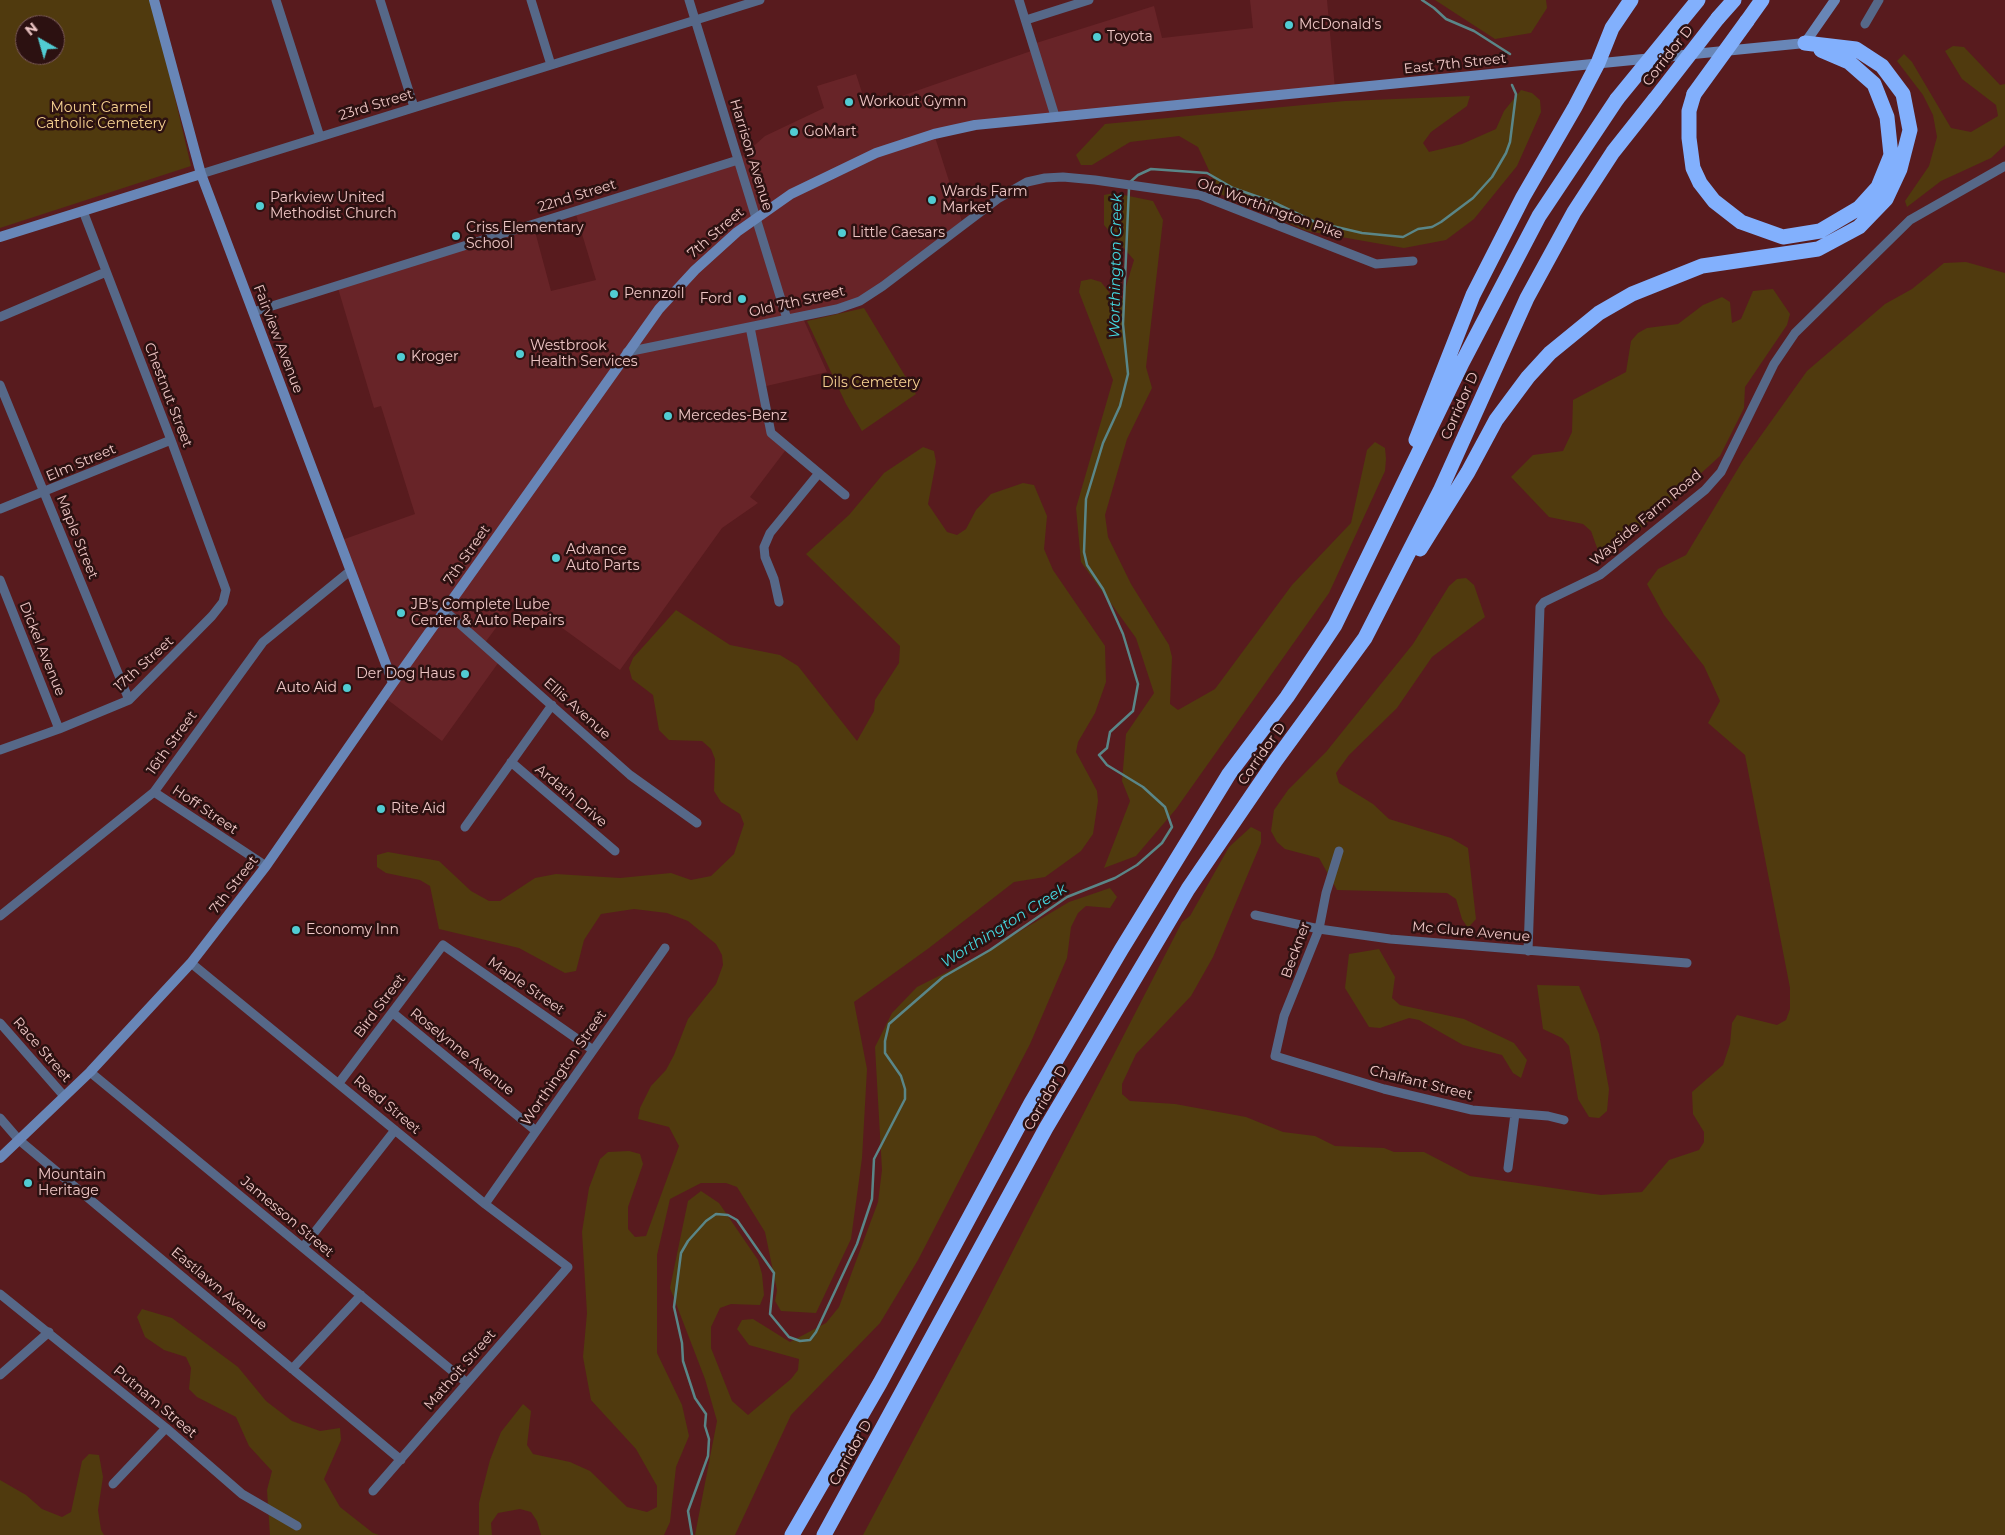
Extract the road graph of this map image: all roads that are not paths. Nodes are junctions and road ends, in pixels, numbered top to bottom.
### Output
1 (154, 0) edge
2 (276, 0) edge
3 (380, 0) edge
4 (531, 0) edge
5 (689, 0) edge
6 (760, 0) edge
7 (1020, 0) edge
8 (1089, 0) edge
9 (1631, 0) edge
10 (1698, 0) edge
11 (1734, 0) edge
12 (1762, 0) edge
13 (1835, 0) edge
14 (1879, 0) edge
15 (695, 20) junction
16 (1026, 20) junction
17 (1864, 24) dead end
18 (1805, 43) junction
19 (1598, 63) junction
20 (551, 65) junction
21 (414, 107) junction
22 (1055, 116) junction
23 (320, 136) junction
24 (738, 160) junction
25 (2005, 166) edge
26 (201, 174) junction
27 (1027, 182) joint
28 (83, 211) junction
29 (756, 217) junction
30 (0, 237) edge
31 (1413, 261) dead end
32 (106, 272) junction
33 (253, 312) junction
34 (0, 317) edge
35 (787, 319) junction
36 (750, 327) junction
37 (627, 352) junction
38 (0, 385) edge
39 (171, 440) junction
40 (819, 473) junction
41 (44, 493) junction
42 (845, 495) dead end
43 (0, 509) edge
44 (1389, 512) junction
45 (350, 571) junction
46 (0, 581) edge
47 (226, 590) joint
48 (778, 602) dead end
49 (444, 610) junction
50 (1366, 638) junction
51 (392, 683) junction
52 (129, 700) junction
53 (552, 705) junction
54 (59, 729) junction
55 (0, 750) edge
56 (510, 762) junction
57 (154, 792) junction
58 (696, 823) dead end
59 (465, 827) dead end
60 (615, 851) dead end
61 (1339, 851) dead end
62 (266, 866) junction
63 (1254, 915) dead end
64 (0, 916) edge
65 (1319, 929) junction
66 (443, 945) joint
67 (665, 948) dead end
68 (1528, 951) junction
69 (191, 963) junction
70 (1687, 963) dead end
71 (393, 1013) junction
72 (0, 1023) edge
73 (593, 1050) junction
74 (1274, 1056) joint
75 (90, 1072) junction
76 (339, 1083) junction
77 (64, 1096) junction
78 (1515, 1114) junction
79 (0, 1118) edge
80 (1564, 1120) dead end
81 (395, 1130) junction
82 (536, 1130) junction
83 (19, 1140) junction
84 (0, 1158) edge
85 (1508, 1168) dead end
86 (485, 1204) junction
87 (302, 1247) junction
88 (568, 1267) joint
89 (0, 1294) edge
90 (361, 1295) junction
91 (49, 1332) junction
92 (292, 1369) junction
93 (0, 1375) edge
94 (466, 1383) junction
95 (166, 1428) junction
96 (401, 1460) junction
97 (113, 1484) dead end
98 (373, 1491) dead end
99 (296, 1526) dead end
100 (792, 1535) edge
101 (824, 1535) edge

1 - 26 main road, Fairview Avenue
2 - 23 street
3 - 21 street
4 - 20 street
5 - 15 street, Harrison Avenue
6 - 15 street, 23rd Street
7 - 16 street
8 - 16 street
9 - 19 highway
10 - 44 highway, Corridor D, bridge
11 - 50 highway, Corridor D, bridge
12 - 18 highway, bridge
13 - 18 main road
14 - 17 street
15 - 20 street, 23rd Street
15 - 24 street, Harrison Avenue
16 - 22 street
18 - 19 main road, East 7th Street
18 - 50 highway
19 - 22 main road, East 7th Street
19 - 44 highway
20 - 21 street, 23rd Street
21 - 23 street, 23rd Street
22 - 29 main road, 7th Street
23 - 26 street, 23rd Street
24 - 29 street, Harrison Avenue
24 - 33 street, 22nd Street
25 - 68 street, Wayside Farm Road
26 - 28 main road, 23rd Street
26 - 33 main road, Fairview Avenue
27 - 31 street, Old Worthington Pike
27 - 35 street, Old 7th Street
28 - 30 main road, 23rd Street
28 - 32 street, Chestnut Street
29 - 35 street, Harrison Avenue
29 - 37 main road, 7th Street
32 - 34 street
32 - 39 street, Chestnut Street
33 - 45 main road, Fairview Avenue
35 - 36 street, Old 7th Street
36 - 37 street, Old 7th Street
36 - 40 street
37 - 49 main road, 7th Street
38 - 41 street, Maple Street
39 - 41 street, Elm Street
39 - 47 street, Chestnut Street
40 - 42 street
40 - 48 street
41 - 43 street, Elm Street
41 - 52 street, Maple Street
44 - 100 highway, Corridor D
45 - 51 main road, Fairview Avenue
45 - 57 street, 16th Street
46 - 54 street, Dickel Avenue
47 - 52 street, 17th Street
49 - 51 main road, 7th Street
49 - 53 street, Ellis Avenue
50 - 101 highway, Corridor D
51 - 62 main road, 7th Street
52 - 54 street, 17th Street
53 - 56 street
53 - 58 street, Ellis Avenue
54 - 55 street, 17th Street
56 - 59 street
56 - 60 street, Ardath Drive
57 - 62 street, Hoff Street
57 - 64 street, 16th Street
61 - 65 street, Beckner
62 - 69 main road, 7th Street
63 - 65 street, Mc Clure Avenue
65 - 68 street, Mc Clure Avenue
65 - 74 street, Beckner
66 - 71 street, Bird Street
66 - 73 street, Maple Street
67 - 73 street, Worthington Street
68 - 70 street, Mc Clure Avenue
69 - 75 main road, 7th Street
69 - 76 street, Reed Street
71 - 76 street, Bird Street
71 - 82 street, Roselynne Avenue
72 - 77 street, Race Street
73 - 82 street, Worthington Street
74 - 78 street, Chalfant Street
75 - 77 main road, 7th Street
75 - 87 street, Jamesson Street
76 - 81 street, Reed Street
77 - 83 main road, 7th Street
78 - 80 street, Chalfant Street
78 - 85 street
79 - 83 street, Eastlawn Avenue
81 - 86 street, Reed Street
81 - 87 street
82 - 86 street, Worthington Street
83 - 84 main road, 7th Street
83 - 92 street, Eastlawn Avenue
86 - 88 street, Reed Street
87 - 90 street, Jamesson Street
88 - 94 street, Mathoit Street
89 - 91 street, Putnam Street
90 - 92 street
90 - 94 street, Jamesson Street
91 - 93 street
91 - 95 street, Putnam Street
92 - 96 street, Eastlawn Avenue
94 - 96 street, Mathoit Street
95 - 97 street
95 - 99 street, Putnam Street
96 - 98 street, Mathoit Street

